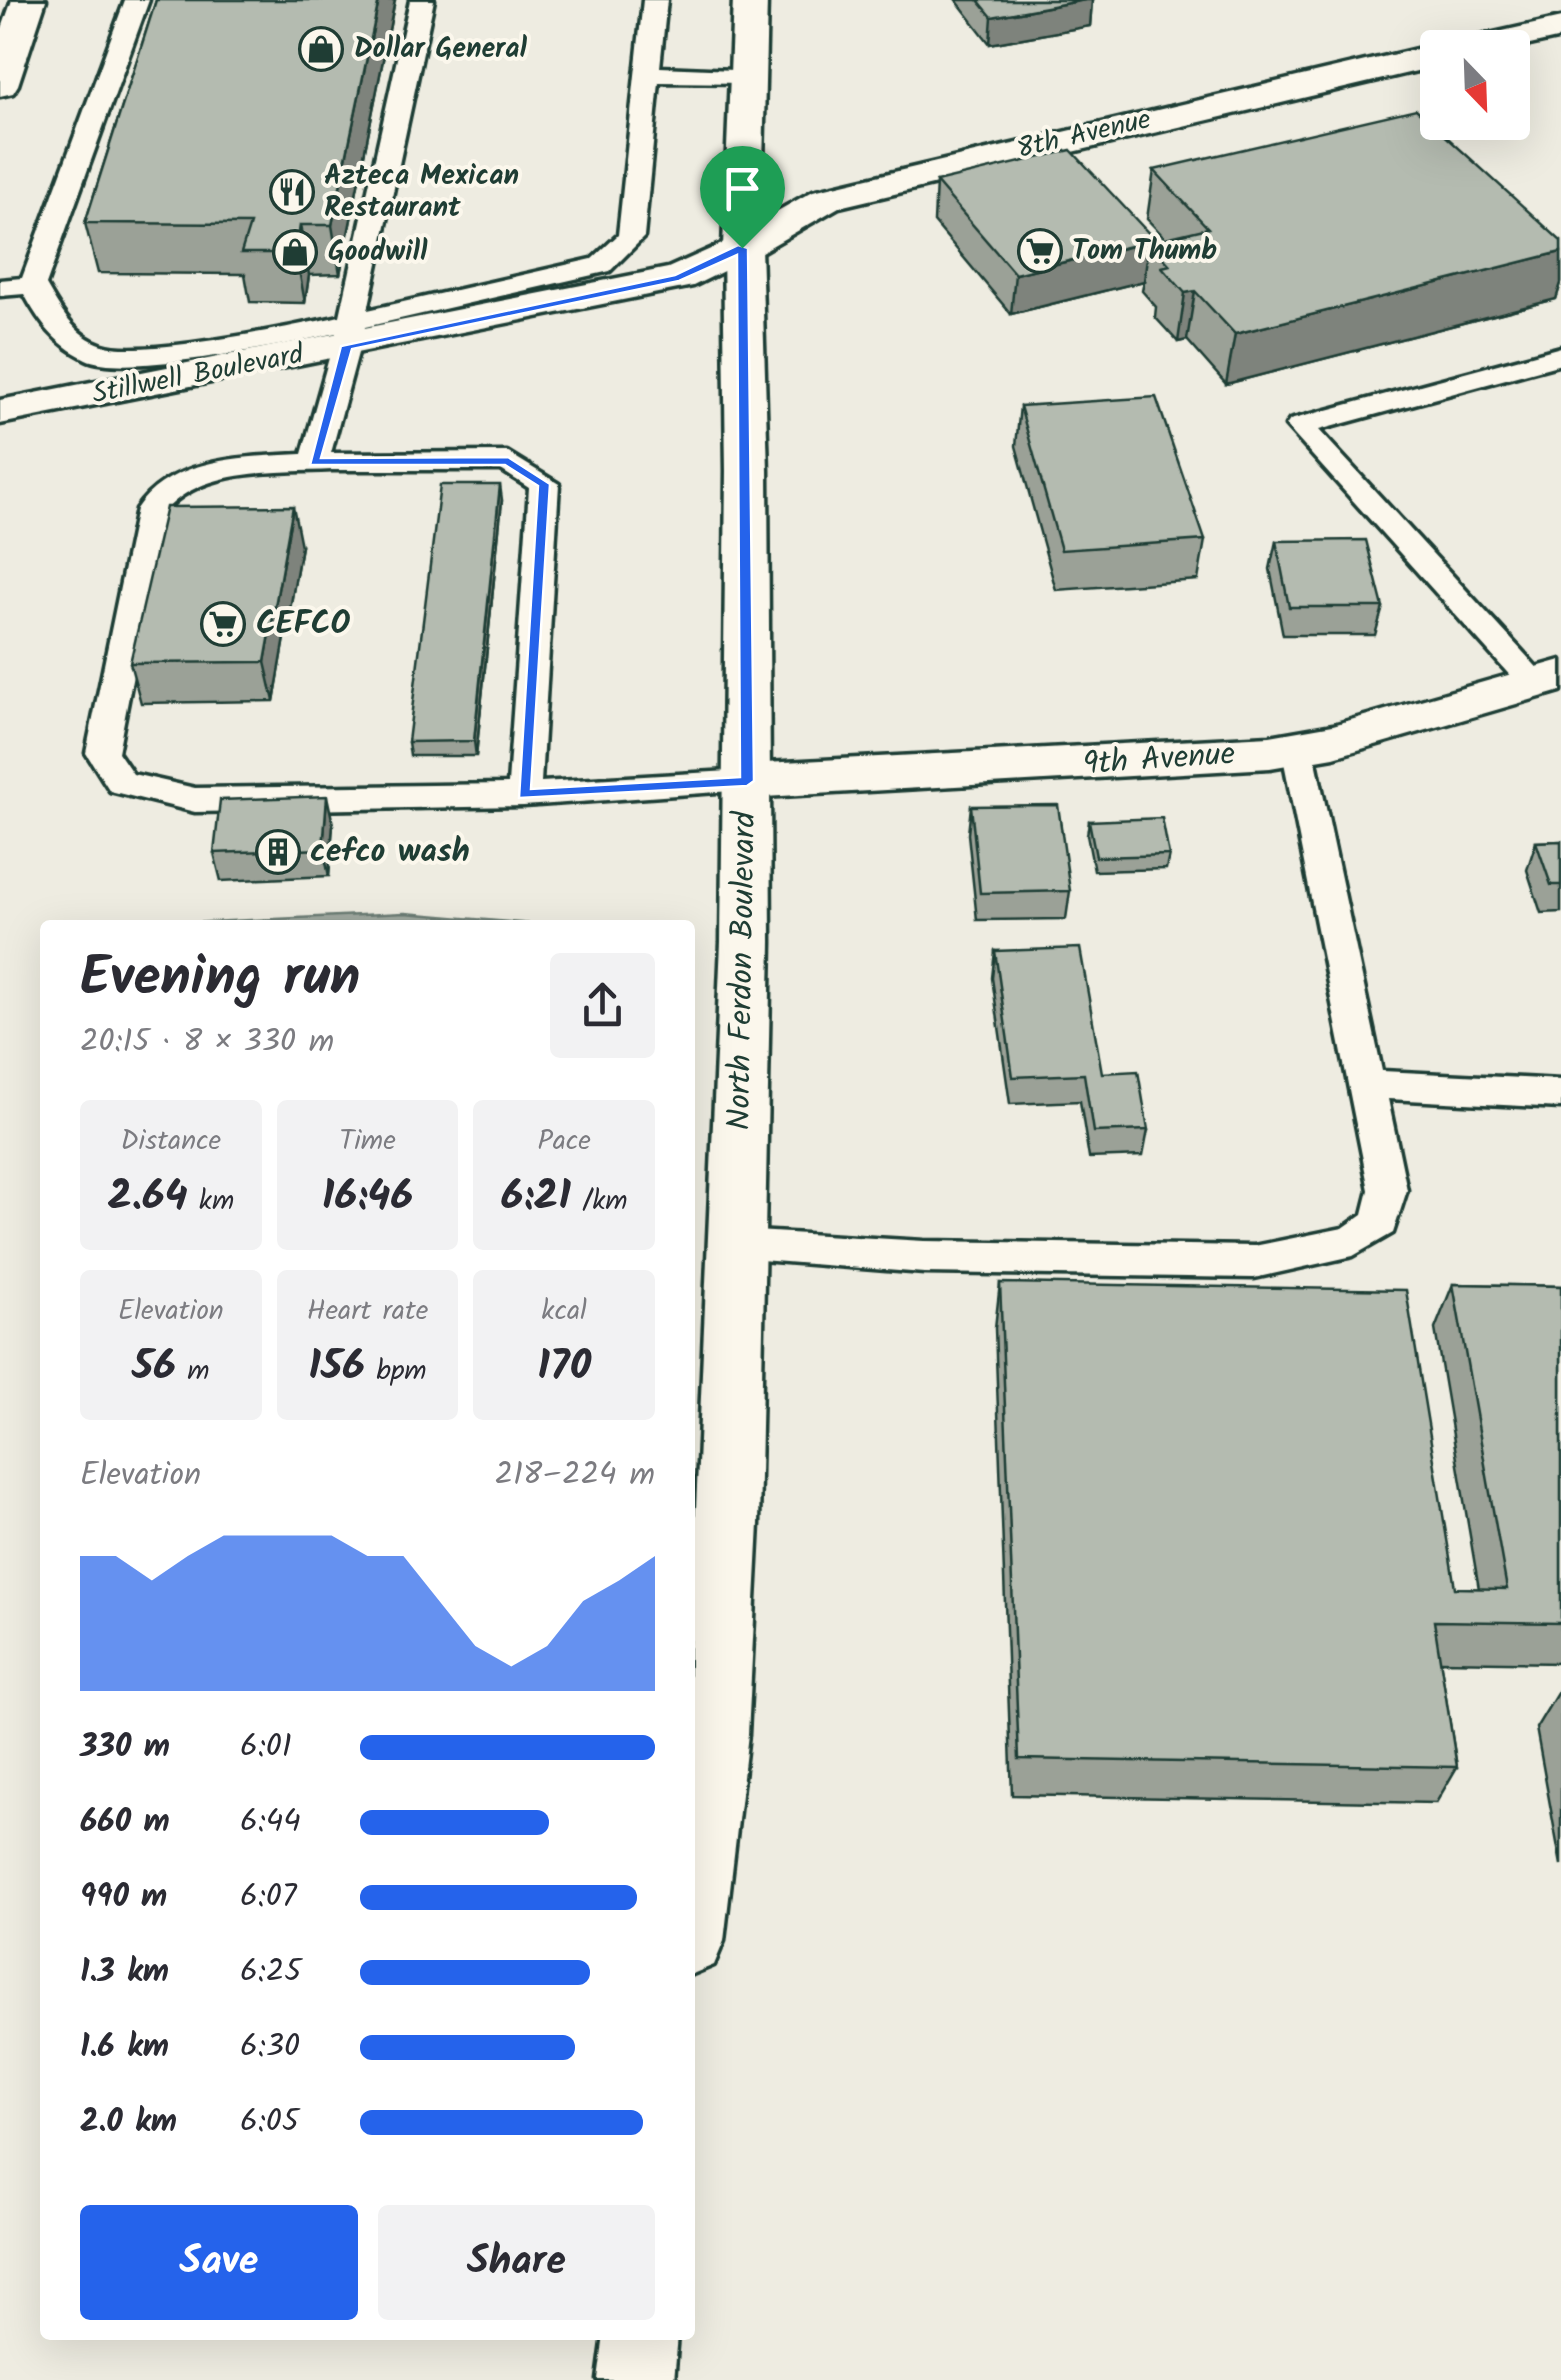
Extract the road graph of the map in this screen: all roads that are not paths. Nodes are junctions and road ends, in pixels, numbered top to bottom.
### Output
1 (29, 0) edge
2 (137, 0) edge
3 (422, 0) edge
4 (655, 0) edge
5 (750, 0) edge
6 (1520, 0) edge
7 (1560, 28) edge
8 (1530, 35) edge
9 (1420, 58) edge
10 (647, 74) junction
11 (749, 76) junction
12 (1, 82) edge
13 (742, 248) junction
14 (34, 285) junction
15 (0, 288) edge
16 (348, 335) junction
17 (1561, 356) edge
18 (0, 412) edge
19 (314, 462) junction
20 (1548, 679) edge
21 (1297, 748) junction
22 (747, 781) junction
23 (524, 795) junction
24 (1366, 1084) junction
25 (1561, 1094) edge
26 (737, 1246) junction
27 (695, 1900) edge
28 (640, 2340) edge
29 (636, 2380) edge

1 - 12 street
2 - 14 lane
3 - 16 lane
4 - 10 lane
5 - 11 street, North Ferdon Boulevard
6 - 7 street
7 - 8 street
9 - 13 street, 8th Avenue
10 - 11 lane
10 - 16 lane
11 - 13 street, North Ferdon Boulevard
13 - 16 street, Stillwell Boulevard
13 - 22 street, North Ferdon Boulevard
14 - 15 lane
14 - 16 lane
16 - 18 street, Stillwell Boulevard
16 - 19 lane
17 - 20 lane
19 - 23 lane
19 - 23 lane
20 - 21 street, 9th Avenue
21 - 22 street, 9th Avenue
21 - 24 lane
22 - 23 lane
22 - 26 street, North Ferdon Boulevard
24 - 25 lane
24 - 26 lane
26 - 27 street, North Ferdon Boulevard
28 - 29 street

